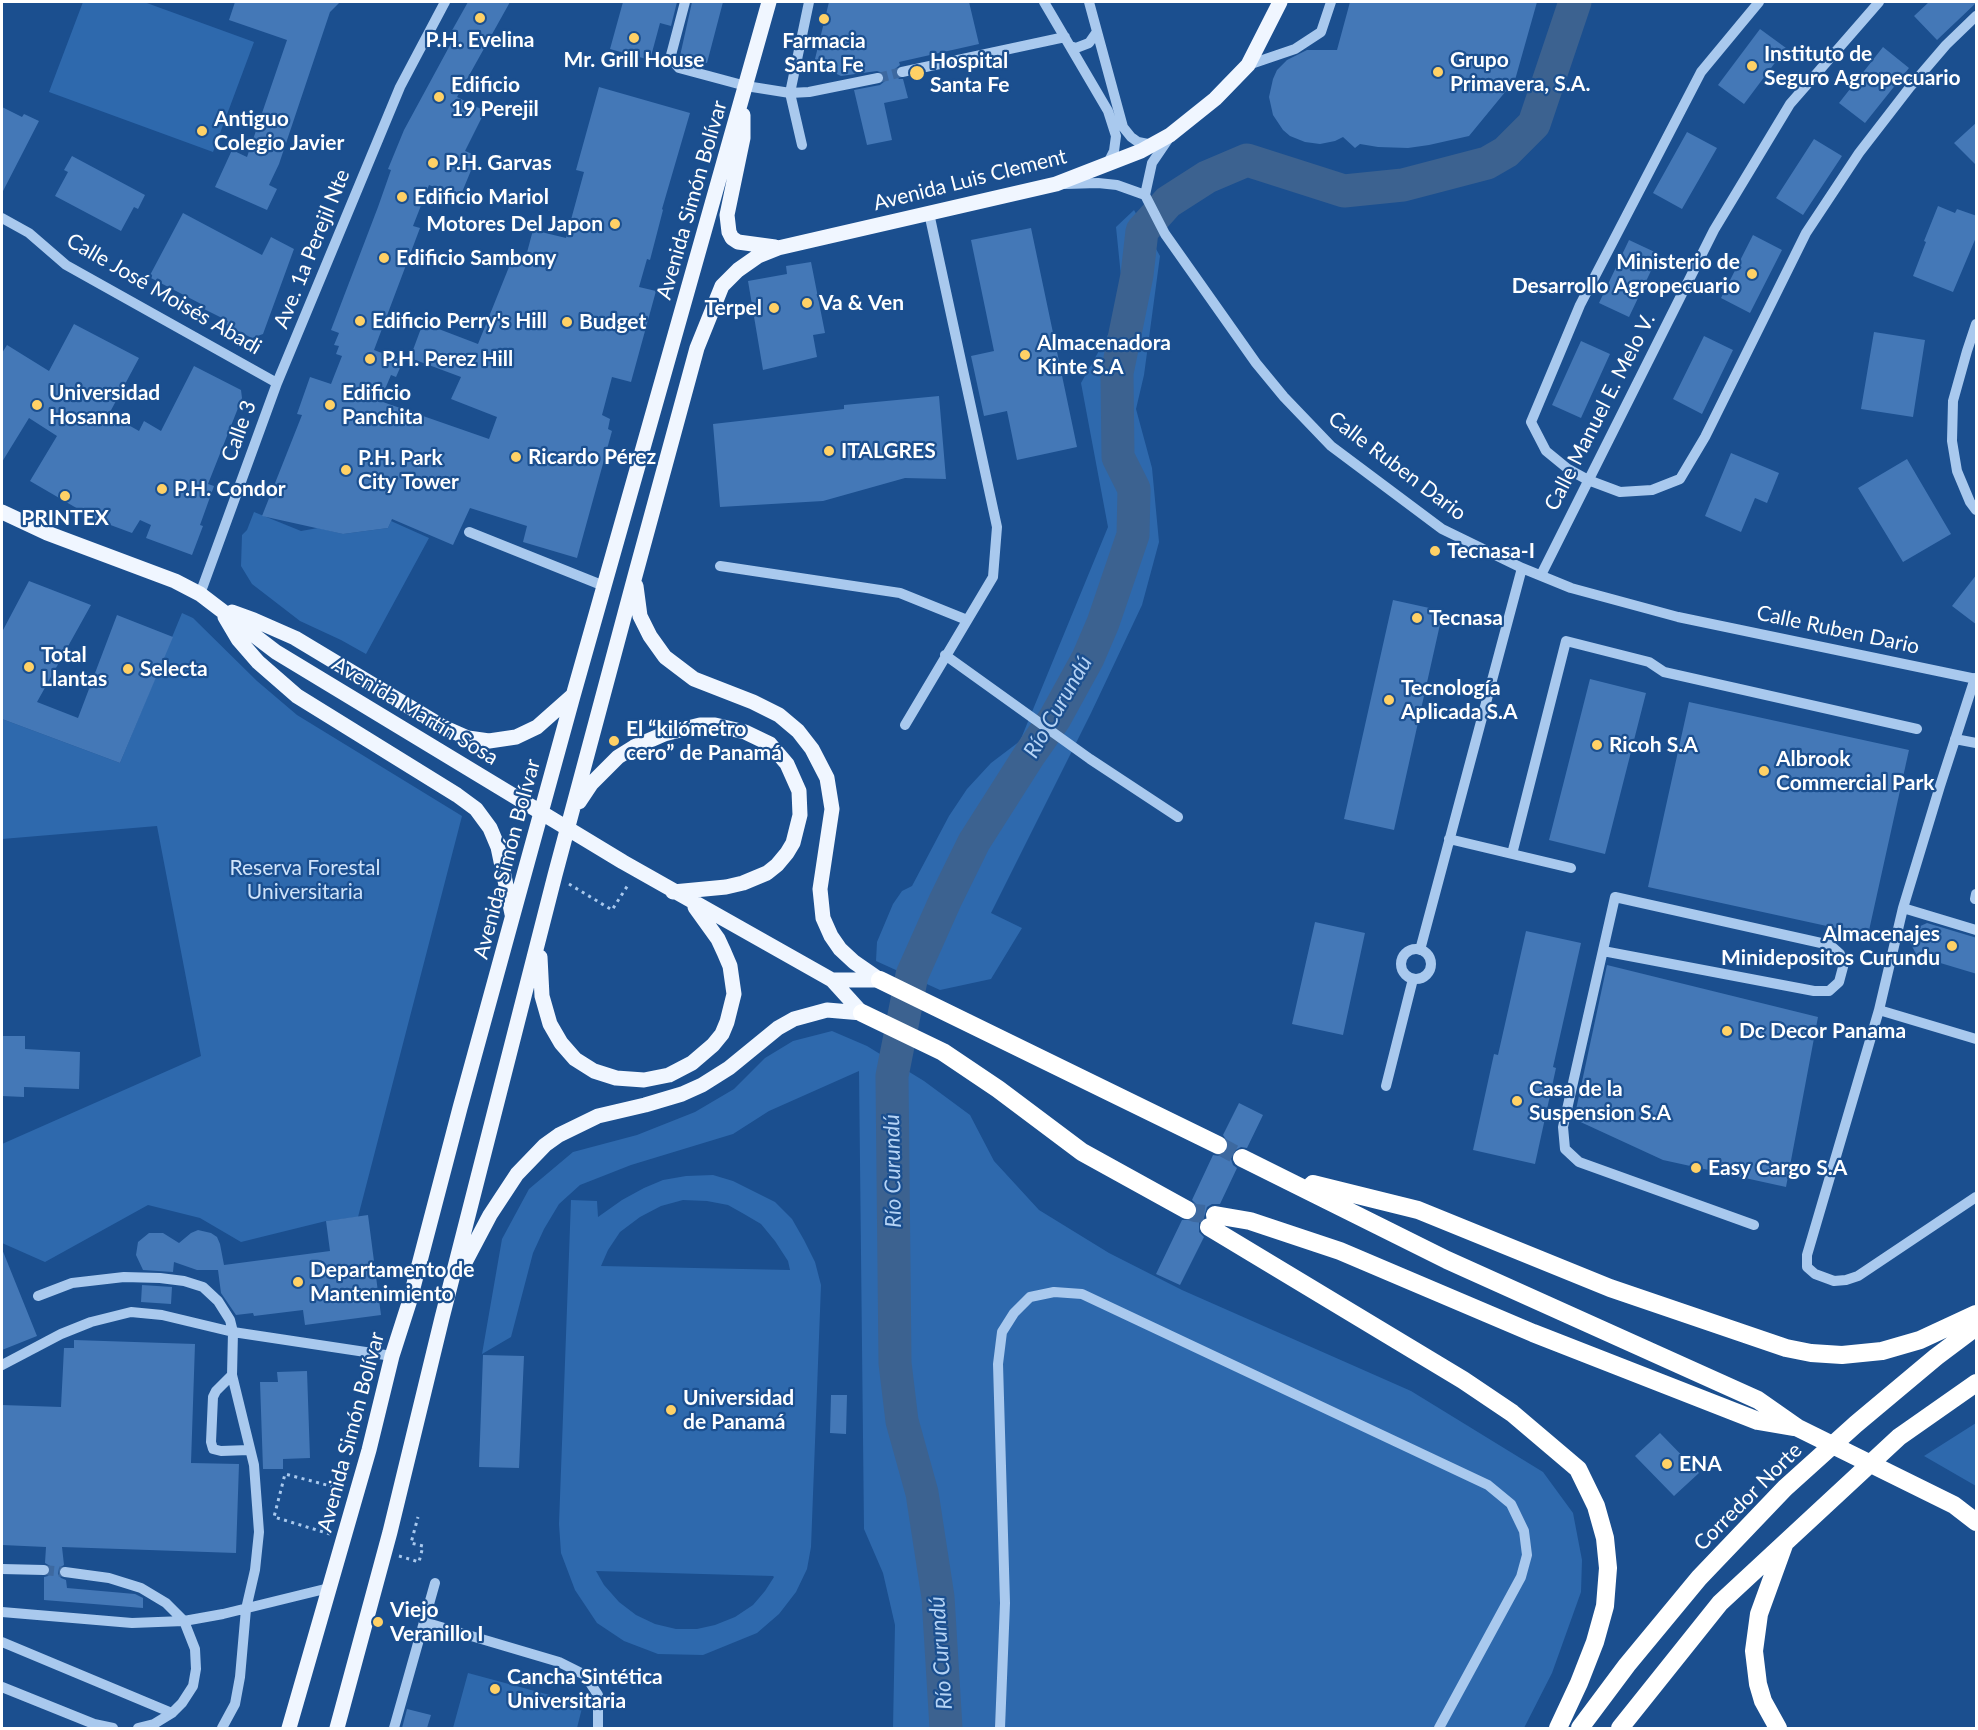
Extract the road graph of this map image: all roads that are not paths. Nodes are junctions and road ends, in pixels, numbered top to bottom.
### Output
1 (445, 2) edge
2 (685, 2) edge
3 (769, 2) edge
4 (809, 2) edge
5 (1044, 2) edge
6 (1089, 2) edge
7 (1280, 2) edge
8 (1331, 2) edge
9 (1759, 2) edge
10 (1879, 2) edge
11 (1977, 16) edge
12 (1096, 33) junction
13 (1067, 41) junction
14 (1248, 65) junction
15 (902, 72) tunnel mouth
16 (878, 78) tunnel mouth
17 (744, 91) junction
18 (790, 93) junction
19 (1170, 135) junction
20 (802, 145) dead end
21 (1153, 145) junction
22 (1107, 165) junction
23 (1056, 184) junction
24 (1147, 197) junction
25 (929, 213) junction
26 (2, 218) edge
27 (778, 248) junction
28 (1977, 324) edge
29 (277, 383) junction
30 (1588, 480) junction
31 (1977, 510) edge
32 (2, 512) edge
33 (470, 532) dead end
34 (720, 566) dead end
35 (1522, 568) junction
36 (1541, 575) junction
37 (635, 576) junction
38 (604, 586) junction
39 (200, 594) junction
40 (220, 609) junction
41 (967, 620) junction
42 (945, 655) junction
43 (1976, 679) edge
44 (573, 696) junction
45 (905, 725) dead end
46 (1917, 729) dead end
47 (1955, 739) junction
48 (1977, 743) edge
49 (571, 814) junction
50 (1178, 817) dead end
51 (1449, 838) junction
52 (1512, 854) junction
53 (1571, 868) dead end
54 (673, 892) junction
55 (692, 902) junction
56 (1903, 908) junction
57 (513, 919) junction
58 (1977, 930) edge
59 (541, 933) junction
60 (1420, 950) junction
61 (1603, 951) junction
62 (1413, 979) junction
63 (832, 980) junction
64 (883, 982) junction
65 (1879, 1010) junction
66 (865, 1014) junction
67 (1977, 1039) edge
68 (1386, 1086) dead end
69 (1218, 1146) tunnel mouth
70 (1242, 1158) tunnel mouth
71 (1278, 1174) junction
72 (1977, 1197) edge
73 (1187, 1210) tunnel mouth
74 (1754, 1225) dead end
75 (38, 1296) dead end
76 (1977, 1314) edge
77 (442, 1318) junction
78 (1977, 1327) edge
79 (233, 1332) junction
80 (392, 1356) junction
81 (2, 1365) edge
82 (232, 1375) junction
83 (1977, 1383) edge
84 (1798, 1428) junction
85 (249, 1450) junction
86 (1977, 1522) edge
87 (1786, 1541) junction
88 (2, 1569) edge
89 (44, 1570) tunnel mouth
90 (65, 1572) tunnel mouth
91 (435, 1583) dead end
92 (329, 1588) junction
93 (246, 1609) junction
94 (2, 1612) edge
95 (184, 1621) junction
96 (424, 1622) junction
97 (2, 1642) edge
98 (2, 1687) edge
99 (172, 1713) junction
100 (113, 1728) edge
101 (138, 1728) edge
102 (222, 1728) edge
103 (289, 1728) edge
104 (337, 1728) edge
105 (394, 1728) edge
106 (598, 1728) edge
107 (1000, 1728) edge
108 (1439, 1728) edge
109 (1558, 1728) edge
110 (1580, 1728) edge
111 (1620, 1728) edge
112 (1778, 1728) edge

1 - 29 street, Ave. 1a Perejil Nte
2 - 17 street
3 - 17 main road, Avenida Simón Bolívar
4 - 18 street
5 - 13 street
6 - 12 street
7 - 14 main road, Avenida Luis Clement
8 - 14 street
9 - 30 street
10 - 30 street, Calle Manuel E. Melo V.
11 - 30 street
12 - 13 street
12 - 21 street
13 - 15 street
13 - 22 street
14 - 19 main road, Avenida Luis Clement
16 - 18 street
17 - 18 street
17 - 27 main road
17 - 38 main road, Avenida Simón Bolívar
18 - 20 street
19 - 21 main road, Avenida Luis Clement
19 - 24 street
21 - 22 main road, Avenida Luis Clement
22 - 23 main road, Avenida Luis Clement
23 - 24 street
23 - 25 main road, Avenida Luis Clement
24 - 35 street, Calle Ruben Dario
25 - 27 main road, Avenida Luis Clement
25 - 41 street
26 - 29 street, Calle José Moisés Abadi
27 - 37 main road
28 - 31 street
29 - 39 street, Calle 3
30 - 36 street, Calle Manuel E. Melo V.
32 - 39 main road, Avenida Martín Sosa
33 - 38 street
34 - 41 street
35 - 36 street, Calle Ruben Dario
35 - 51 street
36 - 43 street, Calle Ruben Dario
37 - 49 main road
37 - 64 main road
38 - 44 main road, Avenida Simón Bolívar
39 - 40 main road, Avenida Martín Sosa
40 - 44 main road
40 - 54 main road, Avenida Martín Sosa
40 - 57 main road
41 - 42 street
42 - 45 street
42 - 50 street
43 - 47 street
44 - 57 main road, Avenida Simón Bolívar
46 - 52 street
47 - 48 street
47 - 56 street
49 - 54 main road
49 - 59 main road
51 - 52 street
51 - 60 street
52 - 53 street
54 - 55 main road, Avenida Martín Sosa
55 - 59 main road
55 - 63 main road, Avenida Martín Sosa
56 - 58 street
56 - 65 street
57 - 80 main road, Avenida Simón Bolívar
59 - 77 main road
60 - 62 street
60 - 62 street
61 - 61 street
61 - 74 street
62 - 68 street
63 - 64 main road, Avenida Martín Sosa
63 - 66 main road, Avenida Martín Sosa
64 - 69 highway
65 - 67 street
65 - 72 street
66 - 73 highway
66 - 77 main road
70 - 71 highway
71 - 76 highway
71 - 84 highway
75 - 79 street
77 - 104 main road
78 - 110 highway, Corredor Norte
79 - 80 street
79 - 81 street
79 - 82 street
80 - 92 main road, Avenida Simón Bolívar
82 - 85 street
82 - 85 street
83 - 87 highway
84 - 86 highway
84 - 109 highway
85 - 93 street
87 - 111 highway
87 - 112 highway
88 - 89 street
90 - 95 street
91 - 96 street
92 - 93 street
92 - 103 main road, Avenida Simón Bolívar
93 - 95 street
93 - 102 street
94 - 95 street
95 - 99 street
96 - 105 street
96 - 106 street
97 - 99 street
98 - 100 street
99 - 101 street
107 - 108 street

